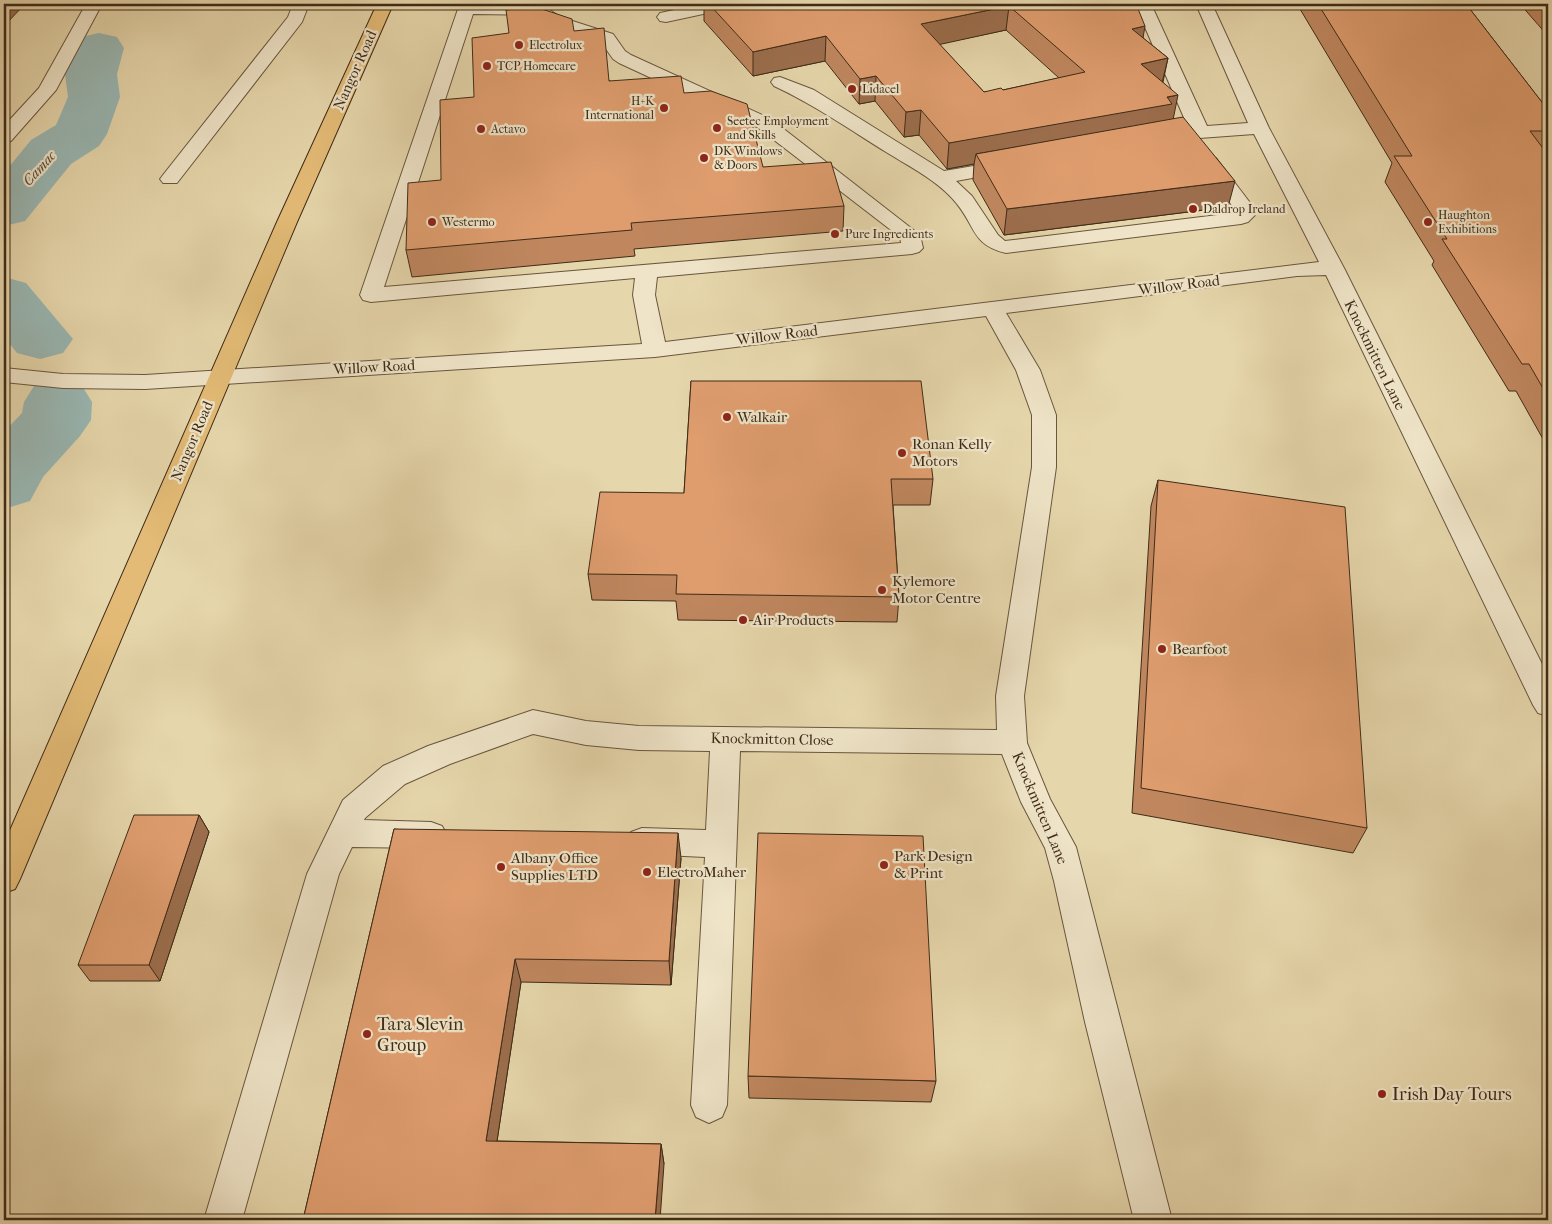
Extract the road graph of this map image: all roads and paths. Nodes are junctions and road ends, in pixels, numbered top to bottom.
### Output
1 (94, 4) edge
2 (301, 4) edge
3 (385, 4) edge
4 (725, 4) edge
5 (1143, 4) edge
6 (1204, 4) edge
7 (666, 17) dead end
8 (780, 82) dead end
9 (1260, 128) junction
10 (1193, 132) junction
11 (4, 137) edge
12 (1137, 142) edge
13 (1029, 162) edge
14 (941, 178) junction
15 (170, 179) dead end
16 (1333, 268) junction
17 (647, 272) junction
18 (993, 309) junction
19 (655, 350) junction
20 (4, 375) edge
21 (219, 376) junction
22 (1548, 705) edge
23 (726, 738) junction
24 (1012, 743) junction
25 (343, 833) junction
26 (462, 836) edge
27 (611, 840) edge
28 (721, 844) junction
29 (4, 879) edge
30 (710, 1105) dead end
31 (223, 1220) edge
32 (1153, 1220) edge

1 - 11 street
2 - 15 street
3 - 21 main road, Nangor Road
4 - 7 street
5 - 10 street
6 - 9 street, Knockmitten Lane
8 - 14 street
9 - 10 street
9 - 16 street, Knockmitten Lane
10 - 12 street
10 - 14 street
13 - 14 street
16 - 18 street, Willow Road
16 - 22 street, Knockmitten Lane
17 - 17 street
17 - 19 street
18 - 19 street, Willow Road
18 - 24 street, Knockmitten Lane
19 - 21 street, Willow Road
20 - 21 street, Willow Road
21 - 29 main road, Nangor Road
23 - 24 street, Knockmitton Close
23 - 25 street, Knockmitton Close
23 - 28 street
24 - 32 street, Knockmitten Lane
25 - 26 street
25 - 31 street
27 - 28 street
28 - 30 street

